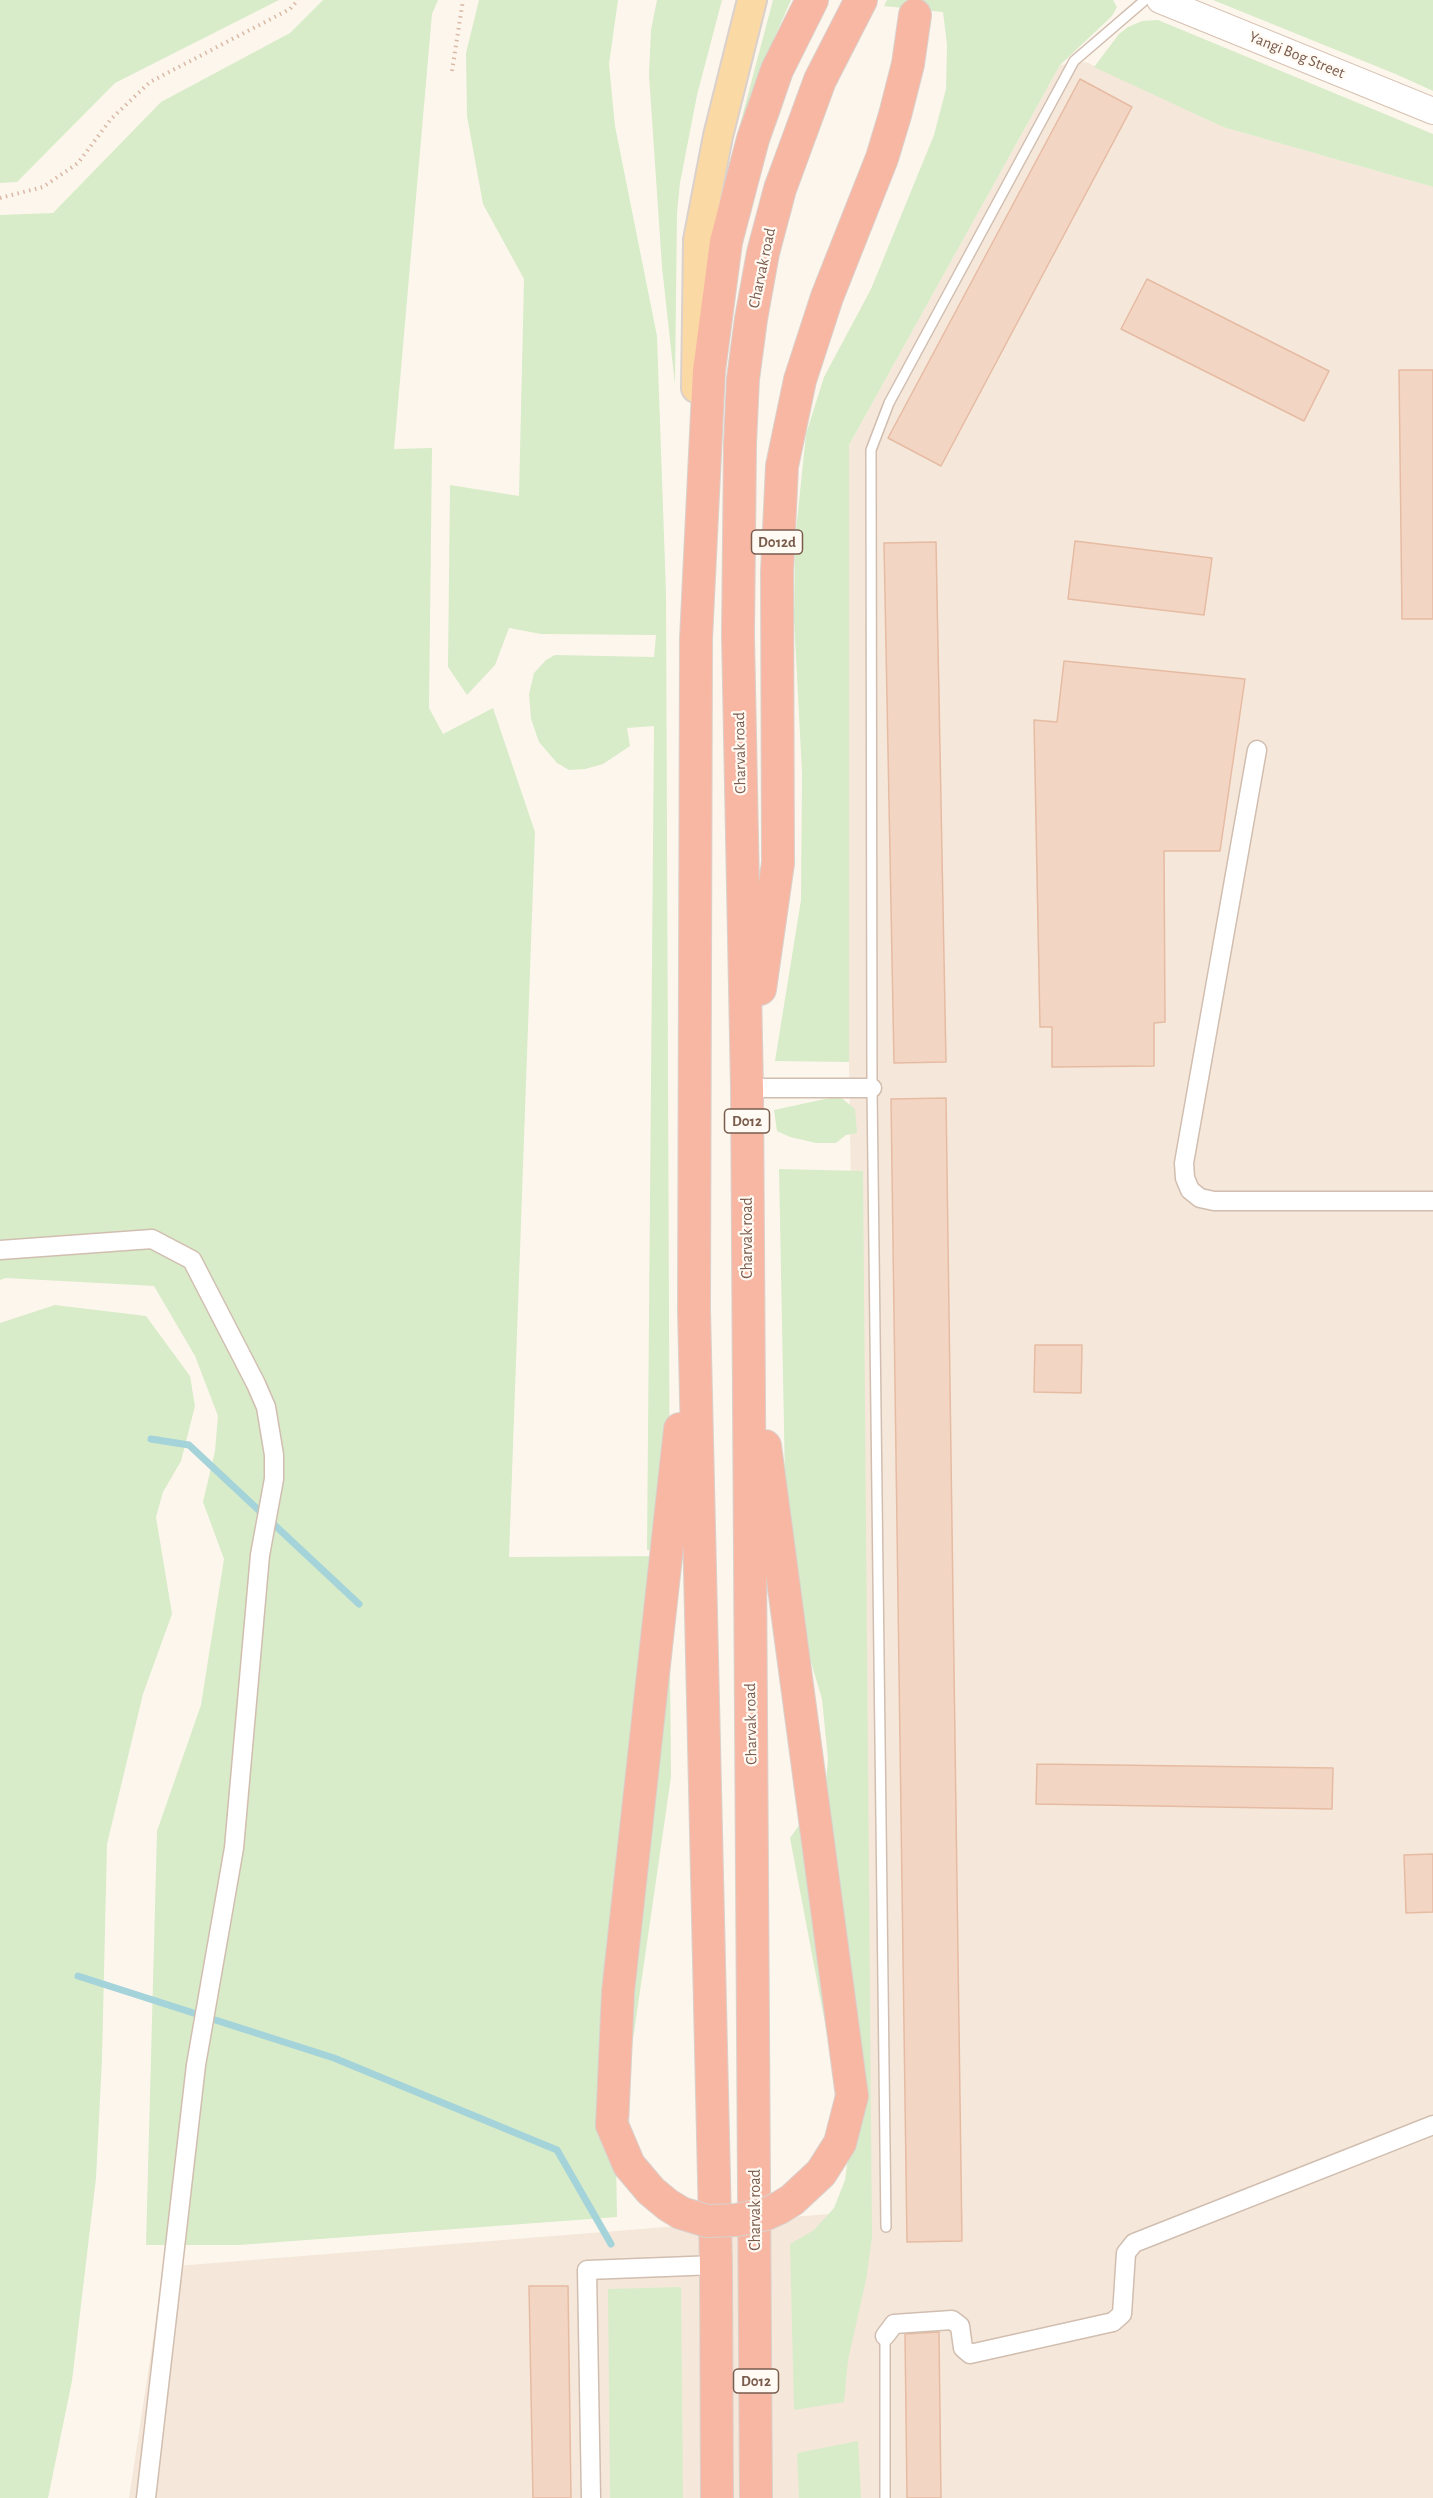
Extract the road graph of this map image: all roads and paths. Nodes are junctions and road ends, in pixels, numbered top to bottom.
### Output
1 (298, 0) edge
2 (463, 0) edge
3 (752, 0) edge
4 (812, 0) edge
5 (861, 0) edge
6 (1145, 0) edge
7 (1160, 0) edge
8 (915, 15) dead end
9 (452, 71) dead end
10 (1433, 111) edge
11 (0, 198) edge
12 (696, 639) junction
13 (1257, 750) dead end
14 (747, 1088) junction
15 (872, 1088) junction
16 (1433, 1201) edge
17 (0, 1250) edge
18 (747, 1308) junction
19 (694, 1309) junction
20 (1433, 2125) edge
21 (886, 2228) dead end
22 (716, 2265) junction
23 (885, 2336) joint
24 (146, 2498) edge
25 (591, 2498) edge
26 (717, 2498) edge
27 (756, 2498) edge
28 (885, 2498) edge

1 - 11 path
2 - 9 path
3 - 12 main road
4 - 12 highway, D012
5 - 14 highway, Charvak road / D012
6 - 15 lane
7 - 10 main road, Yangi Bog Street
8 - 14 highway, D012d
12 - 19 highway, D012
13 - 16 street
14 - 15 street
14 - 18 highway, Charvak road / D012
15 - 21 lane
17 - 24 street
18 - 19 highway, bridge
18 - 27 highway, Charvak road / D012
19 - 22 highway, D012
20 - 23 street
22 - 25 street
22 - 26 highway, D012
23 - 28 lane

